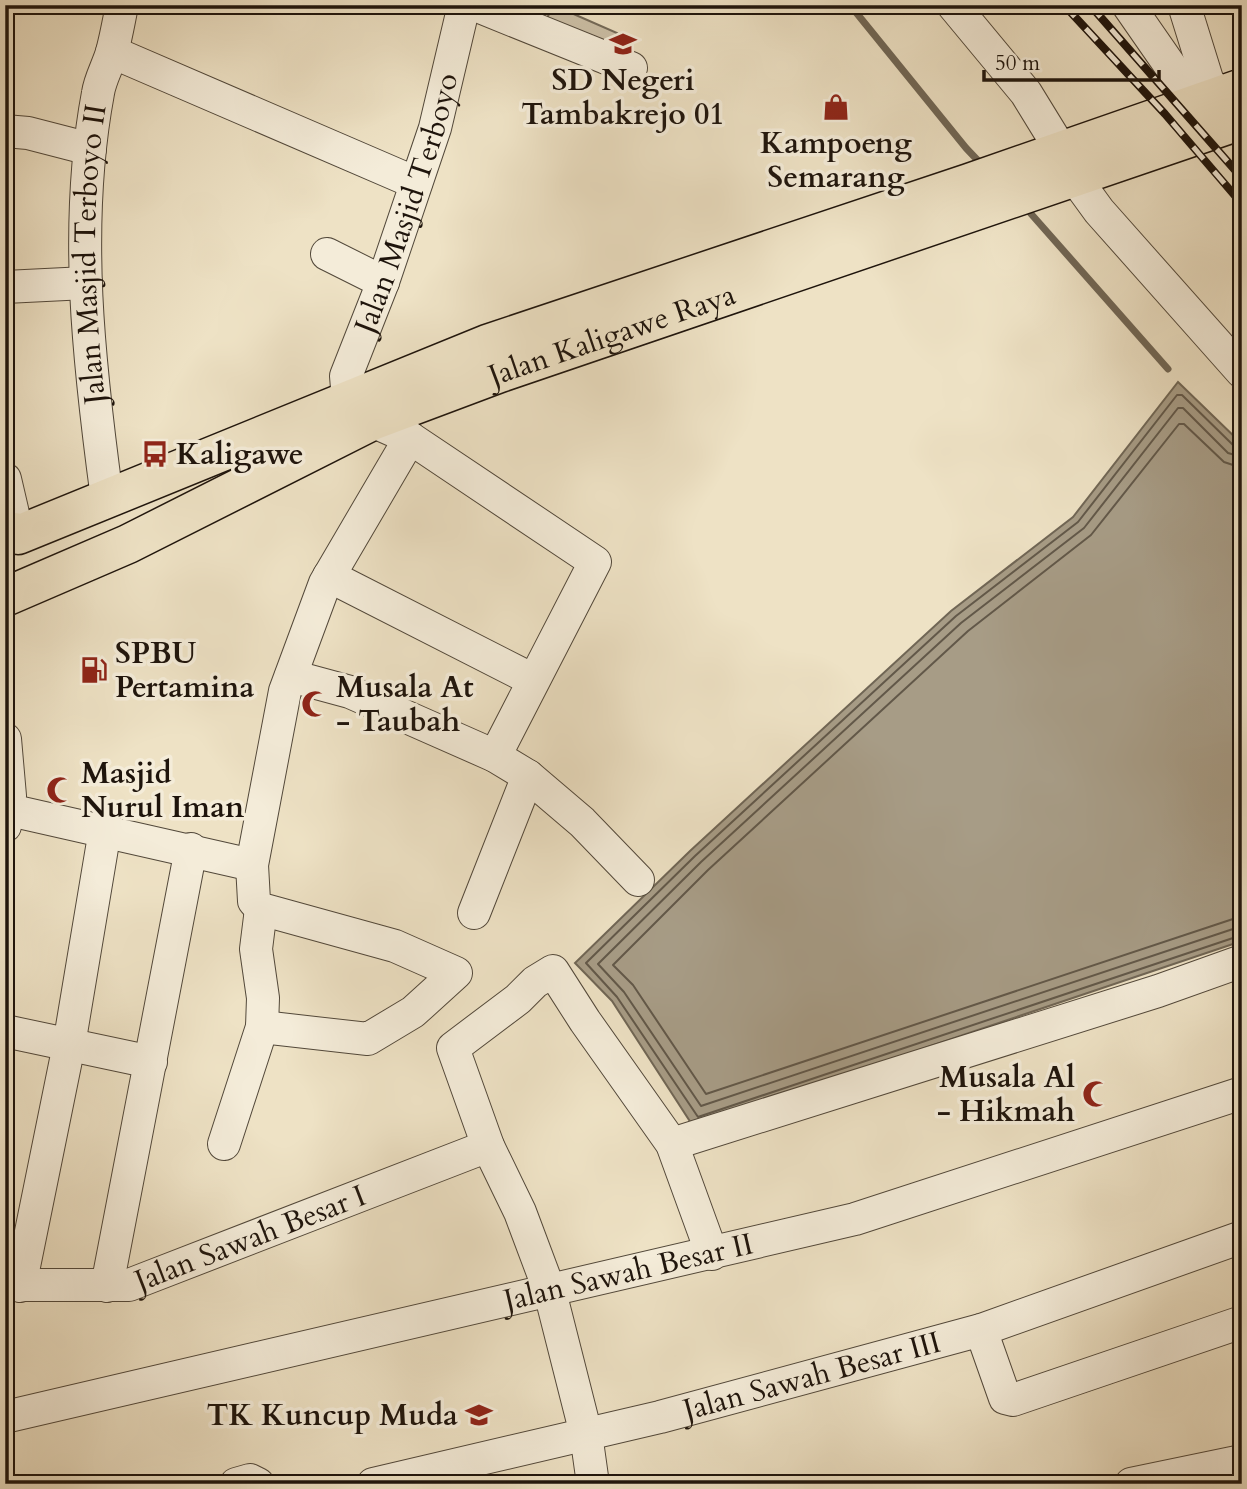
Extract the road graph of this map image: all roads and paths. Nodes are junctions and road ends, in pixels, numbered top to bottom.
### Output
1 (122, 5) edge
2 (464, 5) edge
3 (475, 5) edge
4 (953, 5) edge
5 (1128, 5) edge
6 (1184, 5) edge
7 (112, 52) junction
8 (631, 68) dead end
9 (1215, 104) edge
10 (5, 131) edge
11 (90, 149) junction
12 (1061, 172) junction
13 (416, 183) junction
14 (983, 194) junction
15 (327, 254) dead end
16 (383, 282) junction
17 (86, 283) junction
18 (5, 287) edge
19 (1242, 372) edge
20 (360, 410) junction
21 (410, 438) junction
22 (5, 479) edge
23 (107, 498) junction
24 (11, 534) edge
25 (329, 576) junction
26 (5, 597) edge
27 (291, 676) junction
28 (533, 680) junction
29 (5, 739) edge
30 (495, 756) junction
31 (528, 776) junction
32 (7, 814) edge
33 (106, 830) junction
34 (191, 849) junction
35 (252, 865) junction
36 (638, 880) dead end
37 (261, 909) junction
38 (474, 913) dead end
39 (1242, 961) edge
40 (262, 1027) junction
41 (5, 1031) edge
42 (69, 1045) junction
43 (151, 1062) junction
44 (1242, 1093) edge
45 (224, 1144) dead end
46 (672, 1144) junction
47 (488, 1146) junction
48 (1242, 1237) edge
49 (712, 1254) junction
50 (12, 1286) edge
51 (107, 1286) junction
52 (550, 1292) junction
53 (1242, 1322) edge
54 (981, 1330) junction
55 (5, 1417) edge
56 (586, 1434) junction
57 (1242, 1461) edge
58 (236, 1484) edge
59 (258, 1484) edge
60 (373, 1484) edge
61 (593, 1484) edge
62 (1131, 1484) edge

1 - 7 street, Jalan Masjid Terboyo II
2 - 13 street, Jalan Masjid Terboyo
3 - 8 street
4 - 12 street
5 - 9 street
6 - 9 street
7 - 11 street, Jalan Masjid Terboyo II
7 - 13 street
9 - 12 highway, Jalan Kaligawe Raya
9 - 12 highway, Jalan Kaligawe Raya
10 - 11 street
11 - 17 street, Jalan Masjid Terboyo II
12 - 14 highway, Jalan Kaligawe Raya
12 - 14 highway, Jalan Kaligawe Raya
12 - 19 street
13 - 16 street, Jalan Masjid Terboyo
14 - 20 highway, Jalan Kaligawe Raya
15 - 16 street
16 - 20 street, Jalan Masjid Terboyo
17 - 18 street
17 - 23 street, Jalan Masjid Terboyo II
20 - 21 street
20 - 23 highway, Jalan Kaligawe Raya
20 - 26 highway, Jalan Kaligawe Raya
21 - 25 street
21 - 28 street
22 - 24 street
23 - 24 highway, Jalan Kaligawe Raya
25 - 27 street
25 - 28 street
27 - 30 street
27 - 35 street
28 - 30 street
29 - 32 street
30 - 31 street
31 - 36 street
31 - 38 street
32 - 33 street
33 - 34 street
33 - 42 street
34 - 35 street
34 - 43 street
35 - 37 street
37 - 40 street
37 - 40 street
39 - 46 street
40 - 45 street
41 - 42 street
42 - 43 street
42 - 50 street
43 - 51 street
44 - 49 street, Jalan Sawah Besar II
46 - 47 street
46 - 49 street
47 - 51 street, Jalan Sawah Besar I
47 - 52 street
48 - 54 street, Jalan Sawah Besar III
49 - 52 street, Jalan Sawah Besar II
50 - 51 street, Jalan Sawah Besar I
52 - 55 street, Jalan Sawah Besar II
52 - 56 street
53 - 54 street
54 - 56 street, Jalan Sawah Besar III
56 - 60 street, Jalan Sawah Besar III
56 - 61 street
57 - 62 street
58 - 59 street

